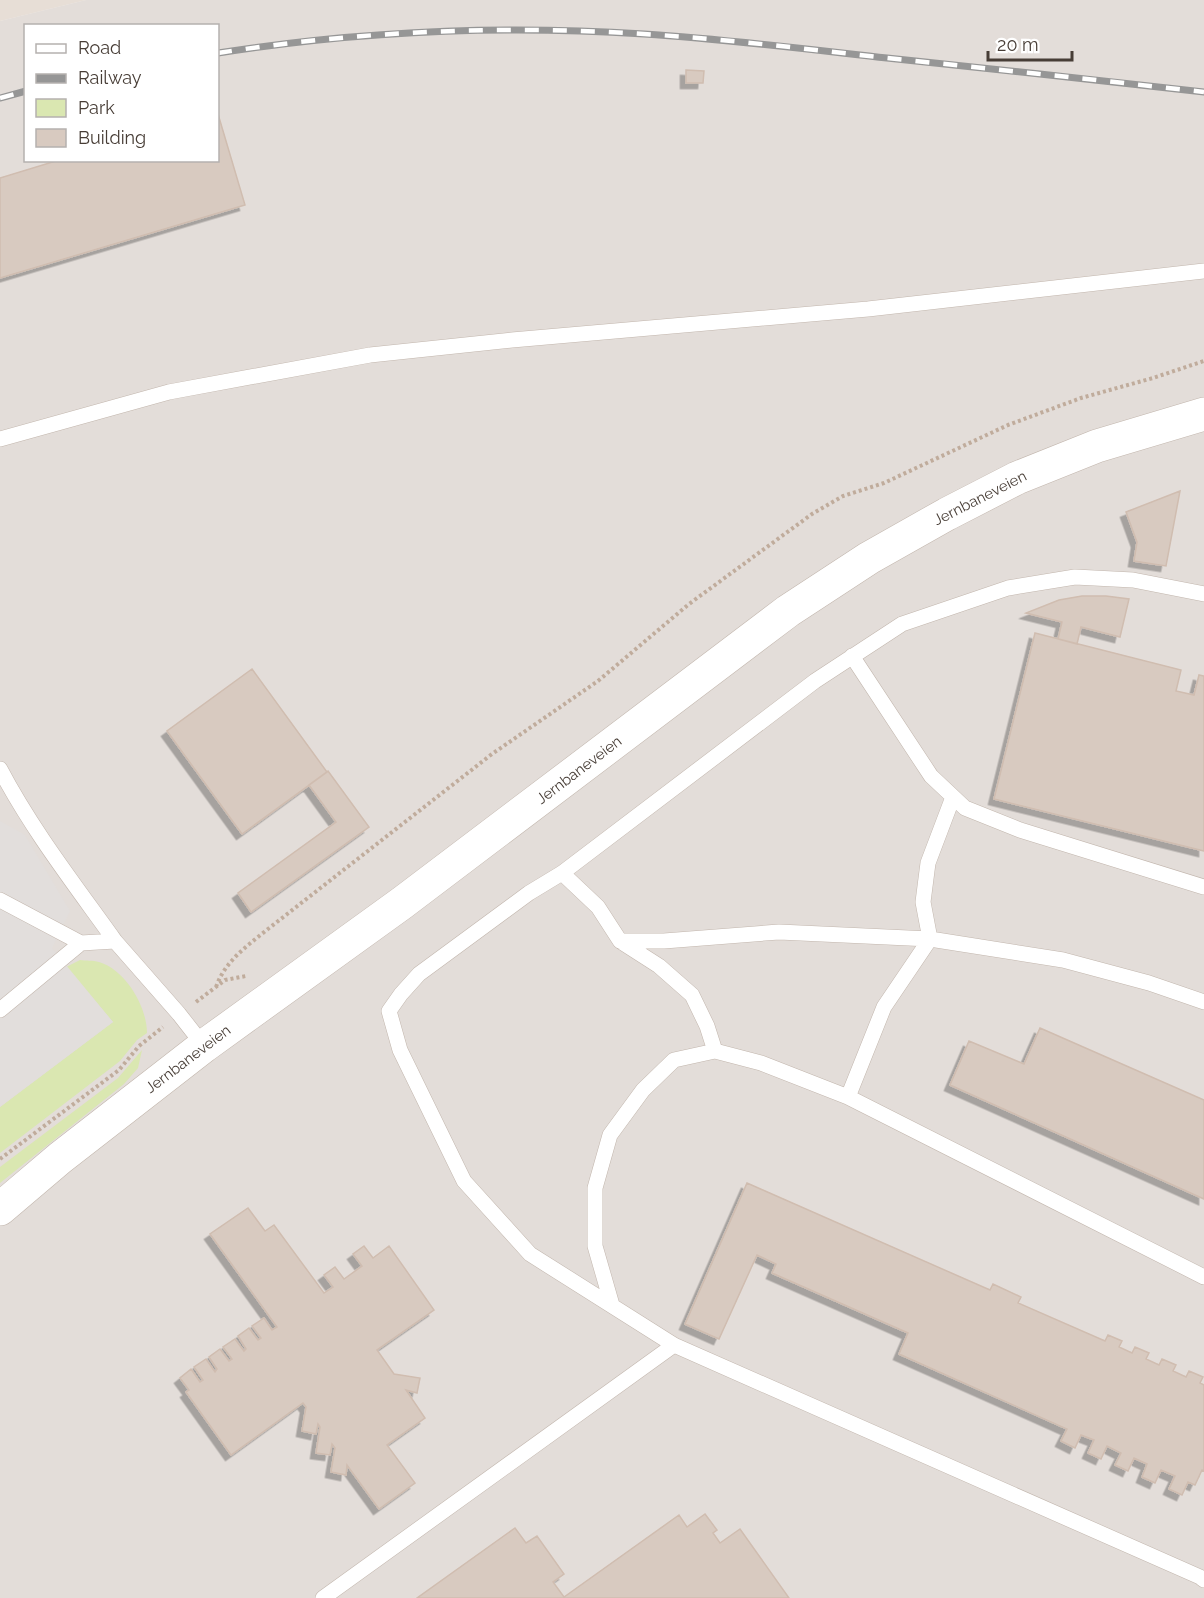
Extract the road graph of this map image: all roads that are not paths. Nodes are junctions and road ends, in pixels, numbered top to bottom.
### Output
1 (1204, 271) edge
2 (1204, 414) edge
3 (0, 439) edge
4 (1204, 594) edge
5 (852, 656) junction
6 (0, 769) edge
7 (953, 797) junction
8 (562, 873) junction
9 (1204, 887) edge
10 (0, 900) edge
11 (930, 939) junction
12 (620, 940) junction
13 (114, 941) junction
14 (81, 943) junction
15 (1204, 1002) edge
16 (0, 1010) edge
17 (204, 1046) junction
18 (715, 1051) junction
19 (848, 1097) junction
20 (0, 1209) edge
21 (1204, 1277) edge
22 (612, 1305) junction
23 (674, 1344) junction
24 (1204, 1580) edge
25 (323, 1598) edge

1 - 3 lane
2 - 17 street, Jernbaneveien
4 - 5 lane
5 - 7 lane
5 - 8 lane
6 - 13 lane
7 - 9 lane
7 - 11 lane
8 - 12 lane
8 - 22 lane
10 - 14 lane
11 - 12 lane
11 - 15 lane
11 - 19 lane
12 - 18 lane
13 - 14 lane
13 - 17 lane
14 - 16 lane
17 - 20 street, Jernbaneveien
18 - 19 lane
18 - 22 lane
19 - 21 lane
22 - 23 lane
23 - 24 lane
23 - 25 lane

